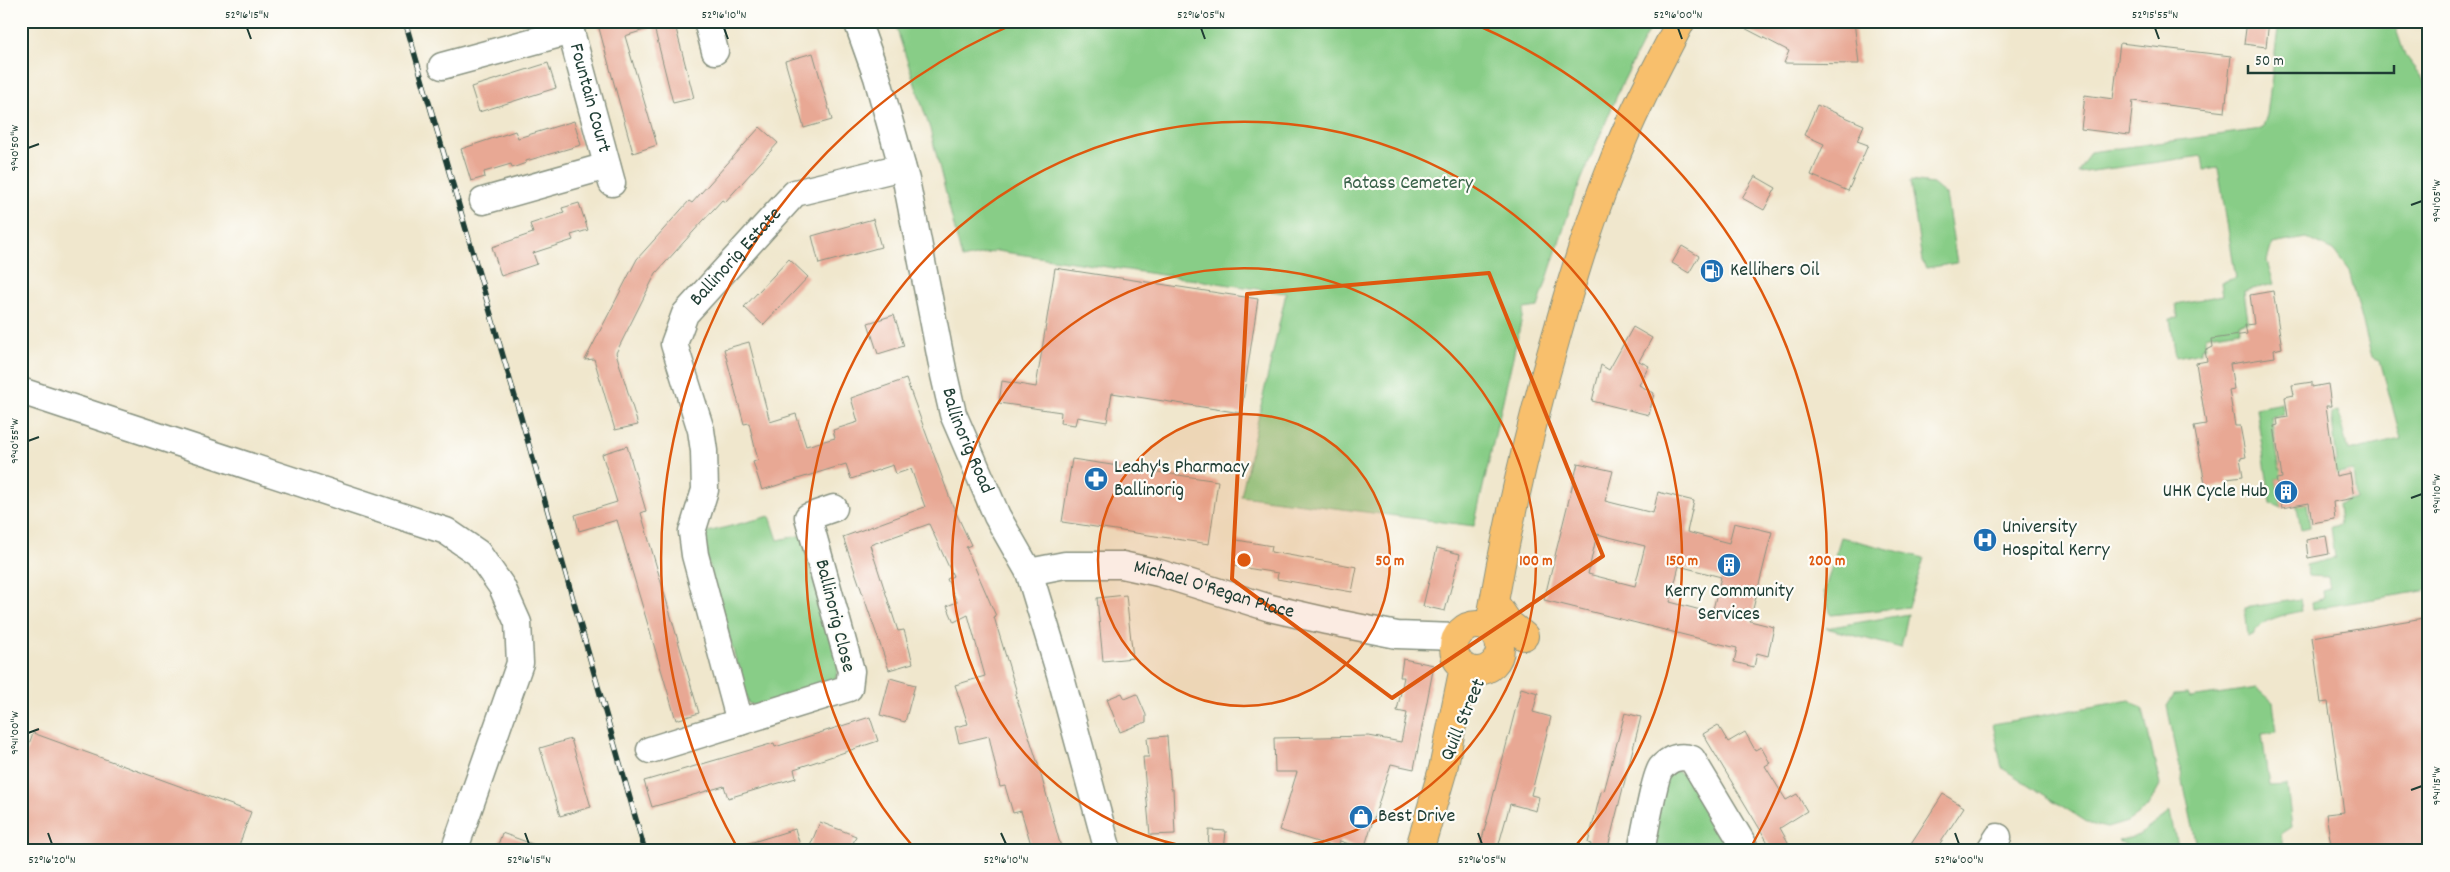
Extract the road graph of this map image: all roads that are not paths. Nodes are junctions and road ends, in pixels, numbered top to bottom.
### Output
1 (707, 21) edge
2 (857, 21) edge
3 (1681, 21) edge
4 (570, 26) edge
5 (715, 51) dead end
6 (442, 66) dead end
7 (902, 167) junction
8 (483, 201) dead end
9 (21, 391) edge
10 (834, 508) dead end
11 (1504, 542) junction
12 (1029, 572) junction
13 (1494, 602) junction
14 (1524, 636) dead end
15 (1471, 648) junction
16 (740, 722) junction
17 (650, 750) dead end
18 (454, 851) edge
19 (1108, 851) edge
20 (1419, 851) edge
21 (1641, 851) edge
22 (1745, 851) edge

1 - 5 street
2 - 7 street, Ballinorig Road
3 - 11 main road
4 - 6 street, Fountain Court
4 - 8 street, Fountain Court
7 - 12 street, Ballinorig Road
7 - 16 street, Ballinorig Estate
9 - 18 street
10 - 16 street, Ballinorig Close
11 - 13 main road
11 - 15 main road
12 - 15 street, Michael O'Regan Place
12 - 19 street, Ballinorig Road
13 - 14 main road
13 - 15 main road
15 - 20 main road, Quill Street
16 - 17 street, Ballinorig Close
21 - 22 street

